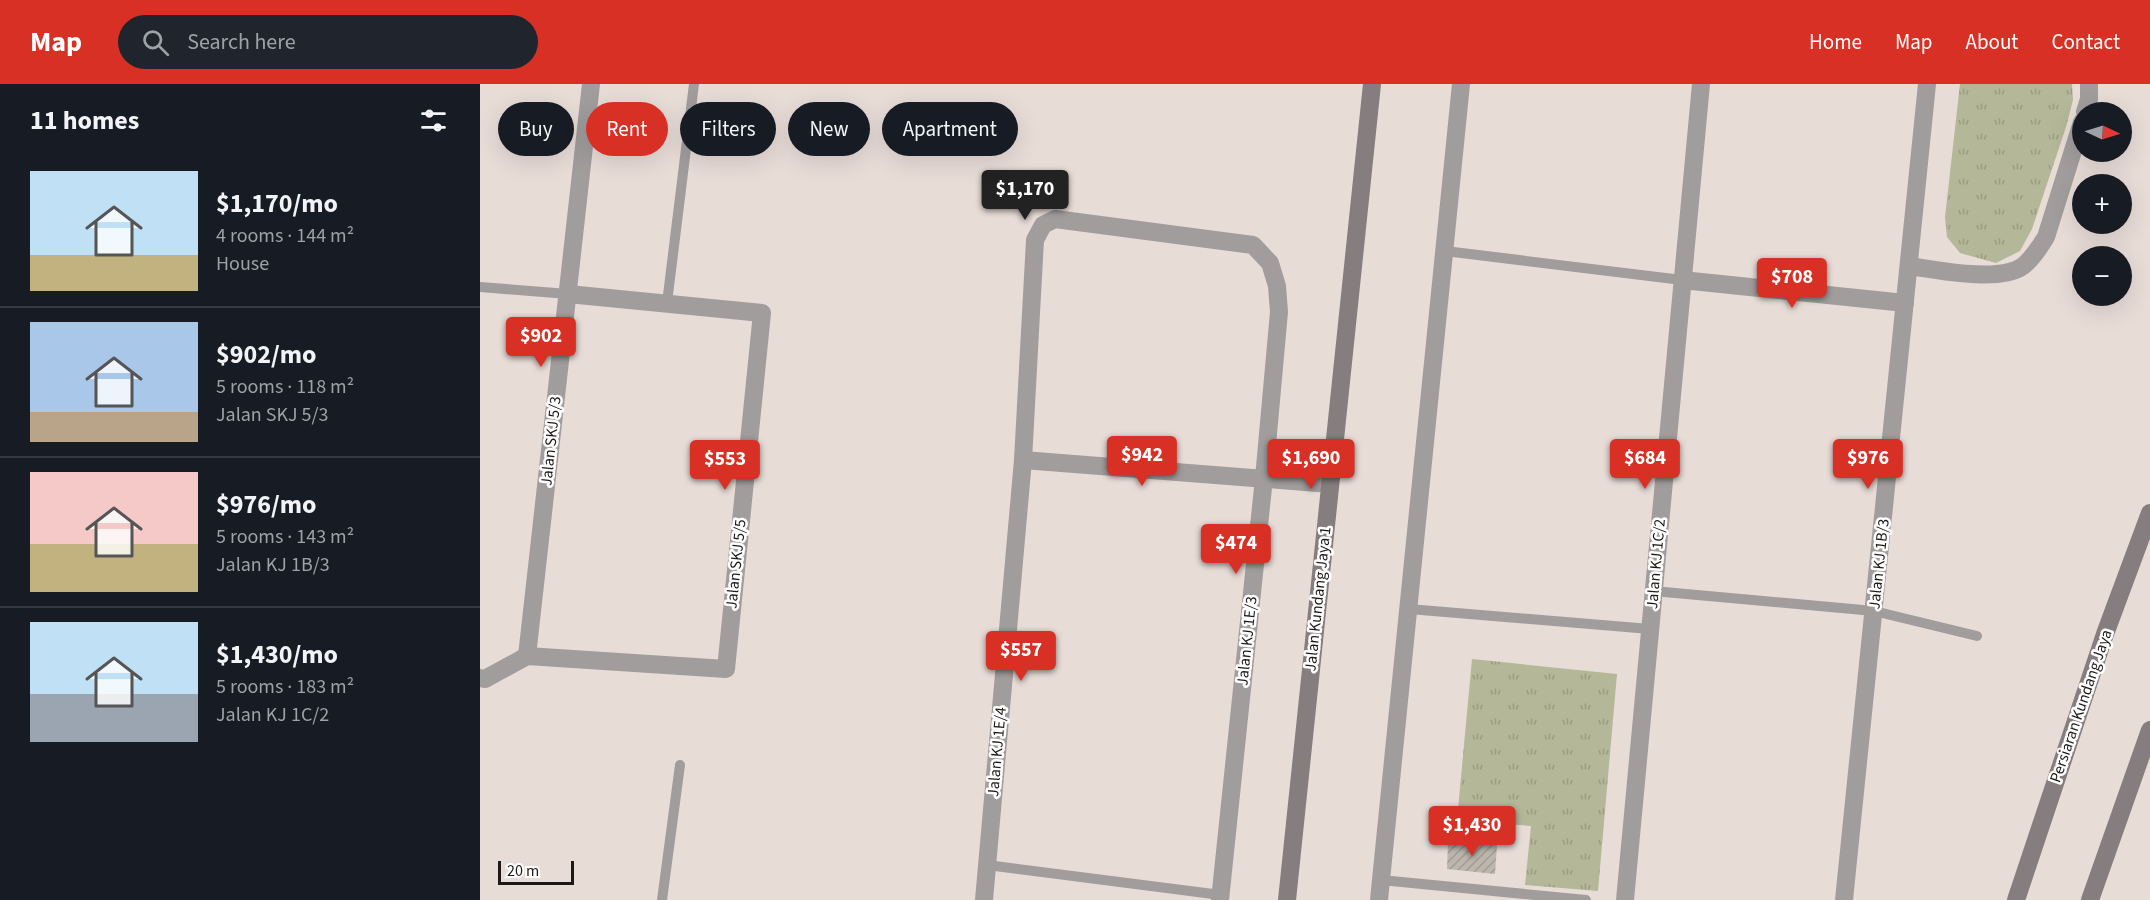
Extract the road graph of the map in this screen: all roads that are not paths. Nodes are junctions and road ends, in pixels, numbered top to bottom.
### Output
1 (591, 84) edge
2 (693, 84) edge
3 (1372, 84) edge
4 (1461, 84) edge
5 (1701, 84) edge
6 (1927, 84) edge
7 (2089, 84) edge
8 (2089, 102) edge
9 (2072, 154) edge
10 (1253, 245) joint
11 (1445, 251) junction
12 (1909, 266) junction
13 (1682, 280) junction
14 (480, 287) edge
15 (568, 294) junction
16 (667, 303) junction
17 (1905, 303) junction
18 (1023, 460) junction
19 (1264, 477) junction
20 (1330, 484) junction
21 (2150, 513) edge
22 (1653, 591) junction
23 (1409, 609) junction
24 (1874, 611) junction
25 (1650, 629) junction
26 (1977, 636) dead end
27 (527, 656) junction
28 (480, 678) edge
29 (2150, 730) edge
30 (680, 765) dead end
31 (987, 865) junction
32 (1381, 880) junction
33 (1220, 898) edge
34 (662, 900) edge
35 (984, 900) edge
36 (1287, 900) edge
37 (1379, 900) edge
38 (1586, 900) edge
39 (1625, 900) edge
40 (1844, 900) edge
41 (2016, 900) edge
42 (2090, 900) edge

1 - 15 street, Jalan SKJ 5/3
2 - 16 lane
3 - 20 main road, Jalan Kundang Jaya 1
4 - 11 street
5 - 13 street, Jalan KJ 1C/2
6 - 12 street, Jalan KJ 1B/3
7 - 8 street
9 - 12 street
10 - 18 street, Jalan KJ 1E/4
10 - 19 street, Jalan KJ 1E/3
11 - 13 lane
11 - 23 street
12 - 17 street, Jalan KJ 1B/3
13 - 17 street
13 - 22 street, Jalan KJ 1C/2
14 - 15 lane
15 - 16 street, Jalan SKJ 5/5
15 - 27 street, Jalan SKJ 5/3
16 - 27 street, Jalan SKJ 5/5
17 - 24 street, Jalan KJ 1B/3
18 - 19 street
18 - 31 street, Jalan KJ 1E/4
19 - 20 street
19 - 33 street, Jalan KJ 1E/3
20 - 36 main road, Jalan Kundang Jaya 1
21 - 41 main road, Persiaran Kundang Jaya
22 - 24 lane
22 - 25 street, Jalan KJ 1C/2
23 - 25 lane
23 - 32 street
24 - 26 lane
24 - 40 street, Jalan KJ 1B/3
25 - 39 street, Jalan KJ 1C/2
27 - 28 street
29 - 42 main road
30 - 34 lane
31 - 33 lane
31 - 35 street, Jalan KJ 1E/4
32 - 37 street
32 - 38 lane

